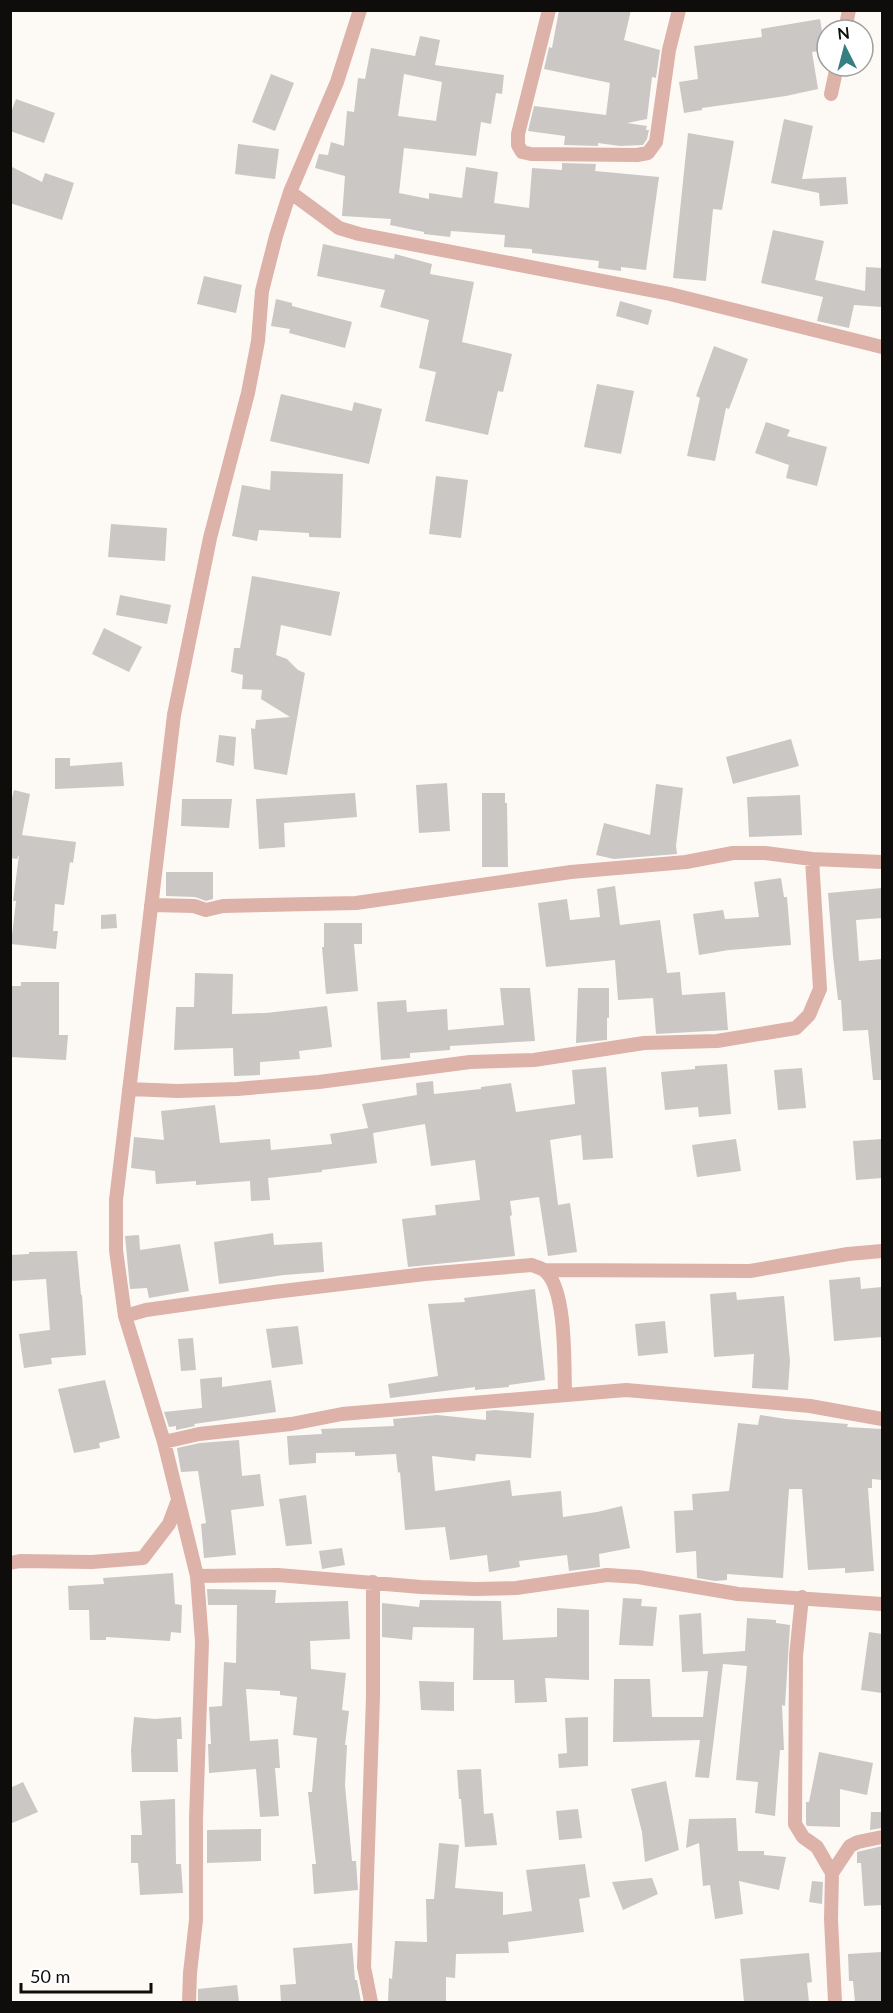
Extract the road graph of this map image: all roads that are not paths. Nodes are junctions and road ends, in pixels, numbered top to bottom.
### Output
1 (360, 10) edge
2 (549, 10) edge
3 (679, 10) edge
4 (834, 78) edge
5 (831, 94) dead end
6 (290, 192) junction
7 (882, 347) edge
8 (812, 859) junction
9 (882, 862) edge
10 (151, 904) junction
11 (129, 1089) junction
12 (882, 1251) edge
13 (544, 1270) junction
14 (125, 1316) junction
15 (565, 1395) junction
16 (882, 1419) edge
17 (164, 1442) junction
18 (178, 1500) junction
19 (10, 1563) edge
20 (197, 1576) junction
21 (373, 1582) junction
22 (802, 1597) junction
23 (882, 1604) edge
24 (882, 1837) edge
25 (832, 1873) junction
26 (189, 2002) edge
27 (371, 2002) edge
28 (835, 2002) edge

1 - 6 street
2 - 3 street
4 - 5 street
6 - 7 street
6 - 10 street
8 - 9 street
8 - 10 street
8 - 11 street
10 - 11 street
11 - 14 street
12 - 13 street
13 - 14 street
13 - 15 street
14 - 17 street
15 - 16 street
15 - 17 street
17 - 18 street
18 - 19 street
18 - 20 street
20 - 21 street
20 - 26 street
21 - 22 street
21 - 27 street
22 - 23 street
22 - 25 street
24 - 25 street
25 - 28 street

